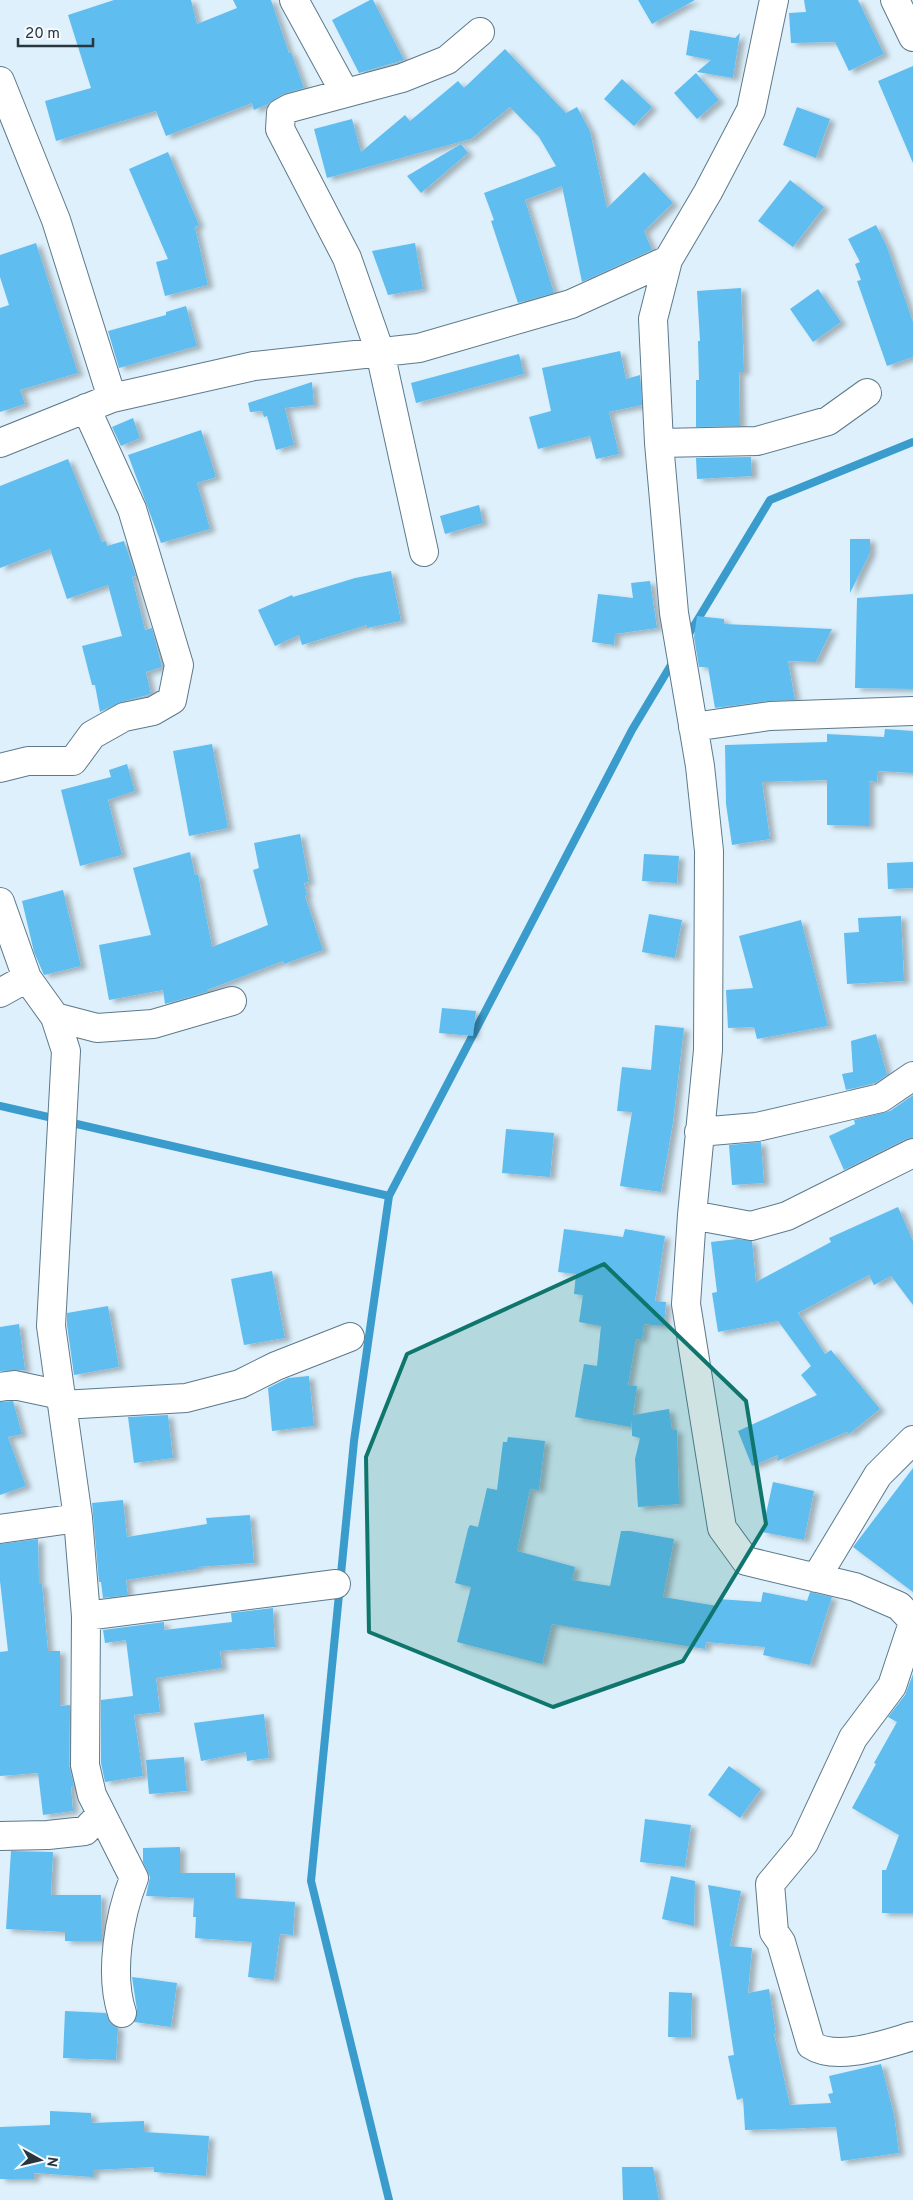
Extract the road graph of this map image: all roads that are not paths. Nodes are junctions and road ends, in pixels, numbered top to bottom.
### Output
1 (294, 0) edge
2 (774, 0) edge
3 (895, 0) edge
4 (480, 32) dead end
5 (913, 37) edge
6 (0, 81) edge
7 (345, 93) junction
8 (668, 260) junction
9 (380, 352) junction
10 (867, 393) dead end
11 (112, 398) junction
12 (86, 408) junction
13 (0, 443) edge
14 (659, 443) junction
15 (424, 552) dead end
16 (913, 711) edge
17 (694, 727) junction
18 (0, 768) edge
19 (0, 902) edge
20 (27, 978) junction
21 (0, 993) edge
22 (232, 1001) dead end
23 (55, 1017) junction
24 (913, 1076) edge
25 (700, 1132) junction
26 (913, 1153) edge
27 (692, 1215) junction
28 (350, 1337) dead end
29 (0, 1386) edge
30 (62, 1400) junction
31 (913, 1440) edge
32 (78, 1518) junction
33 (0, 1529) edge
34 (816, 1578) junction
35 (336, 1584) dead end
36 (86, 1616) junction
37 (913, 1622) edge
38 (101, 1814) junction
39 (0, 1836) edge
40 (122, 2013) dead end
41 (913, 2036) edge

1 - 7 street
2 - 8 street
3 - 5 street
4 - 7 street
6 - 11 street
7 - 9 street
8 - 9 street
8 - 14 street
9 - 11 street
9 - 15 street
10 - 14 street
11 - 12 street
12 - 13 street
12 - 18 street
14 - 17 street
16 - 17 street
17 - 25 street
19 - 20 street
20 - 21 street
20 - 23 street
22 - 23 street
23 - 30 street
24 - 25 street
25 - 27 street
26 - 27 street
27 - 34 street
28 - 30 street
29 - 30 street
30 - 32 street
31 - 34 street
32 - 33 street
32 - 36 street
34 - 37 street
35 - 36 street
36 - 38 street
37 - 41 street
38 - 39 street
38 - 40 street

